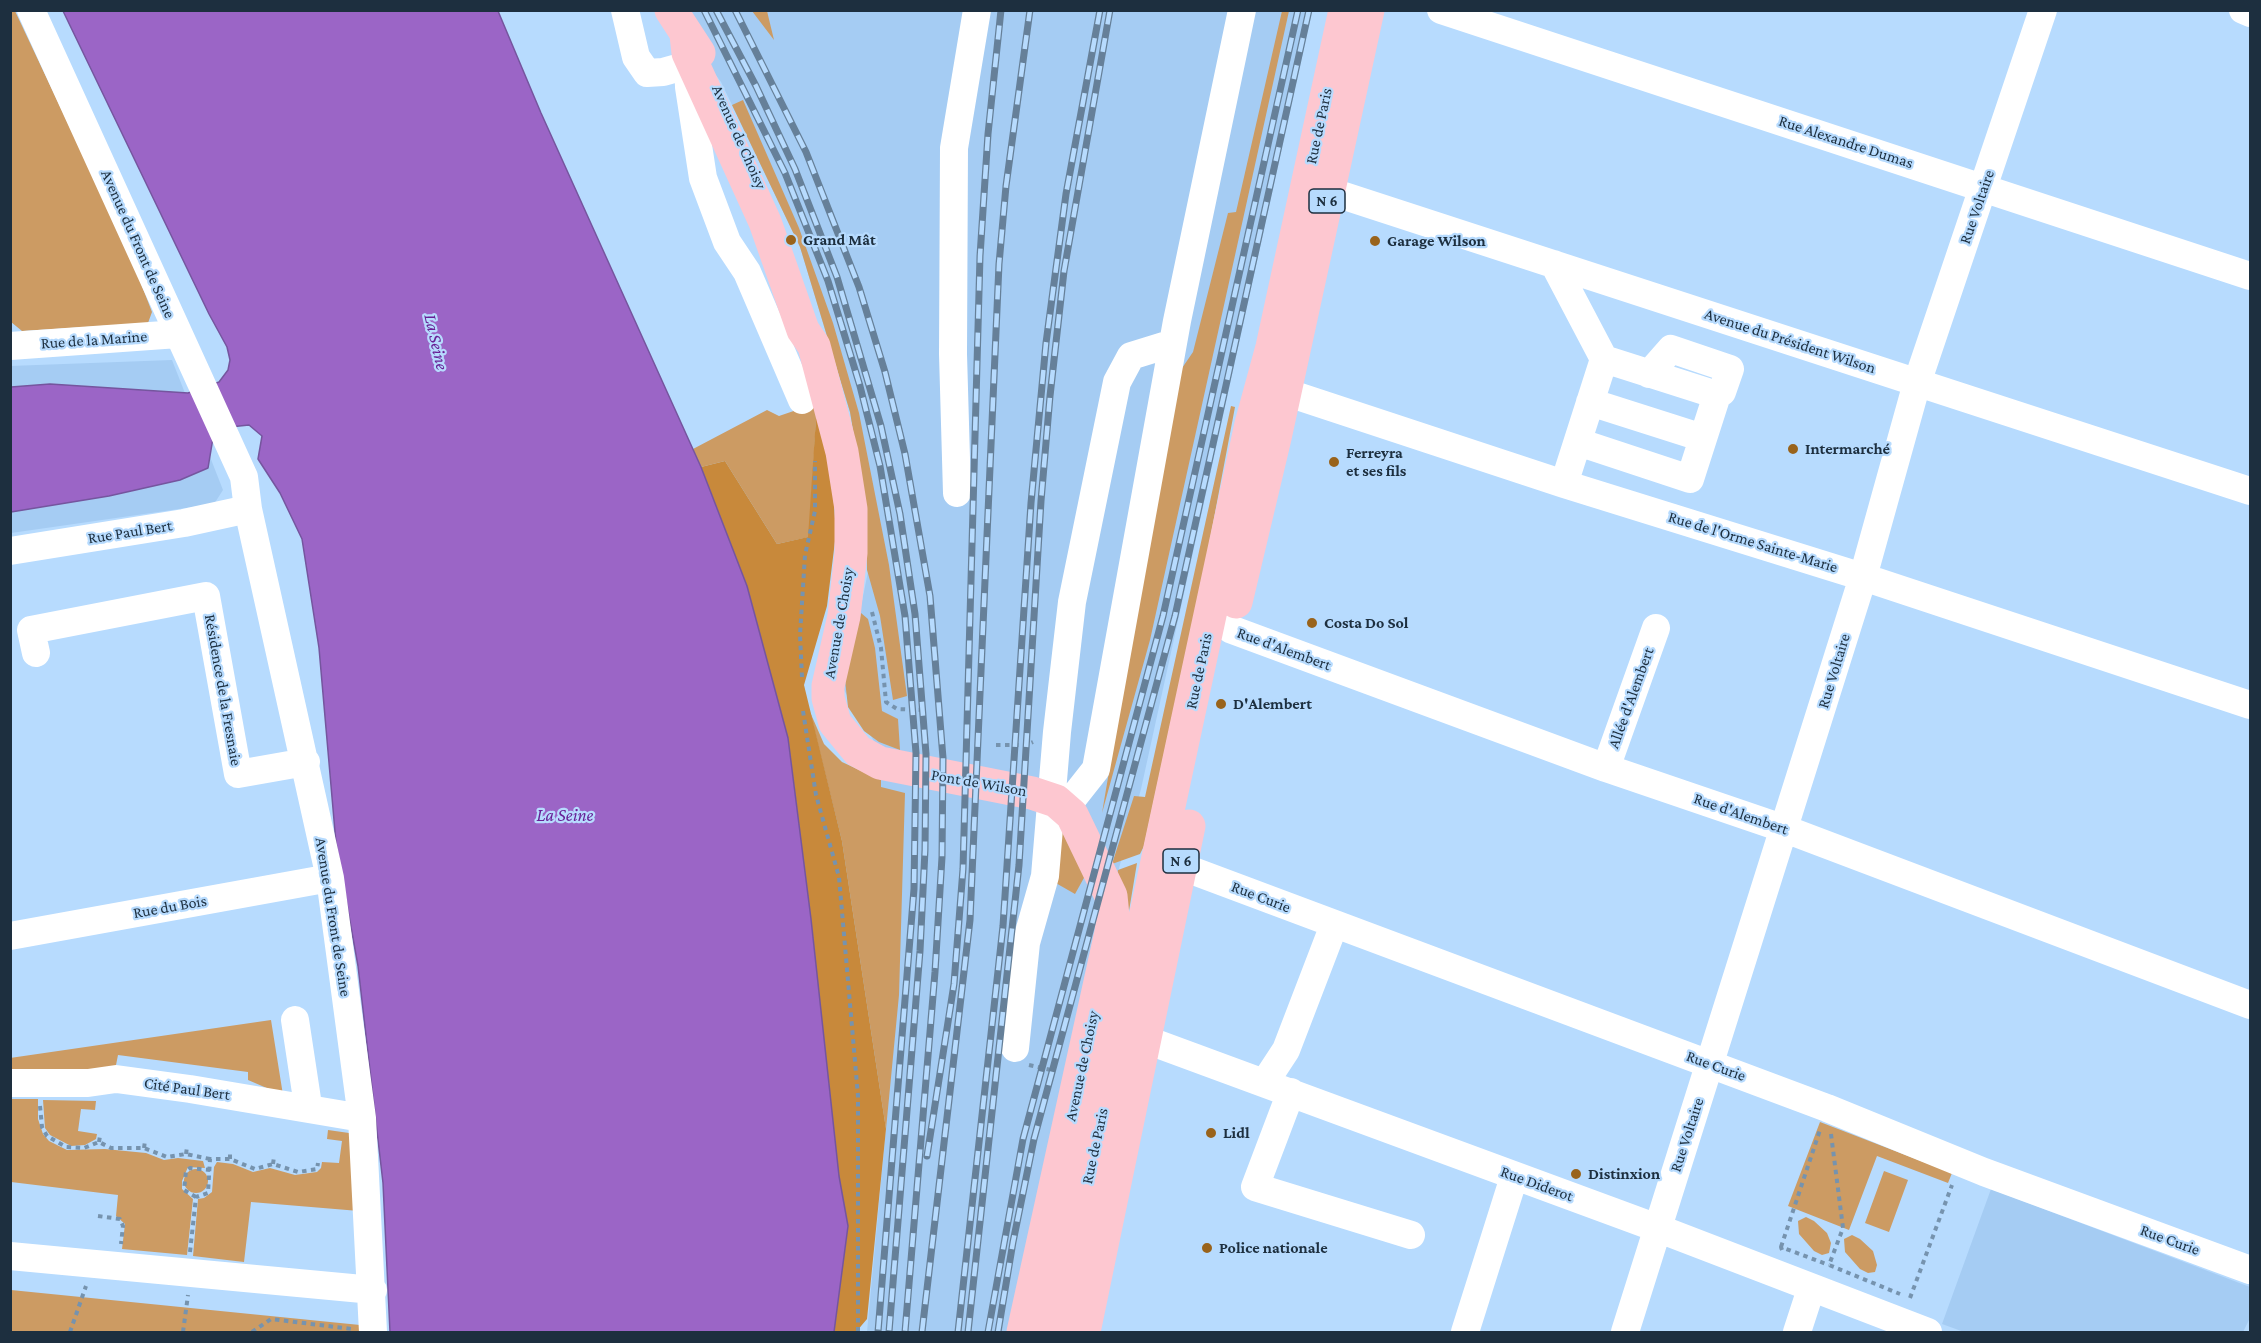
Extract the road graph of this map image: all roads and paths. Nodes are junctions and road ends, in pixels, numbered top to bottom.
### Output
1 (31, 10) edge
2 (625, 10) edge
3 (976, 10) edge
4 (1242, 10) edge
5 (1345, 10) edge
6 (1368, 10) edge
7 (1442, 10) edge
8 (2043, 10) edge
9 (2243, 10) edge
10 (2250, 13) edge
11 (683, 41) edge
12 (1984, 188) junction
13 (1329, 191) junction
14 (783, 253) junction
15 (1554, 264) junction
16 (747, 272) junction
17 (2250, 276) edge
18 (178, 334) junction
19 (1173, 343) junction
20 (10, 346) edge
21 (1272, 347) junction
22 (1604, 359) junction
23 (1917, 383) junction
24 (1285, 392) junction
25 (802, 400) dead end
26 (1590, 402) junction
27 (1256, 405) junction
28 (1703, 438) junction
29 (1578, 442) junction
30 (815, 459) dead end
31 (1564, 484) junction
32 (2250, 491) edge
33 (957, 493) dead end
34 (248, 509) junction
35 (10, 551) edge
36 (1863, 577) junction
37 (848, 591) junction
38 (1656, 628) dead end
39 (1230, 629) junction
40 (36, 653) dead end
41 (802, 681) dead end
42 (803, 705) dead end
43 (2250, 705) edge
44 (924, 710) dead end
45 (1057, 732) junction
46 (996, 745) dead end
47 (306, 762) junction
48 (890, 766) joint
49 (1606, 768) junction
50 (1066, 807) junction
51 (1785, 829) junction
52 (1180, 866) junction
53 (330, 878) junction
54 (1334, 925) junction
55 (10, 936) edge
56 (2250, 1005) edge
57 (295, 1020) dead end
58 (1144, 1039) junction
59 (1015, 1048) dead end
60 (1710, 1064) junction
61 (10, 1083) edge
62 (1278, 1087) junction
63 (41, 1097) dead end
64 (306, 1108) junction
65 (362, 1118) junction
66 (1822, 1121) dead end
67 (1830, 1126) dead end
68 (100, 1136) dead end
69 (99, 1142) junction
70 (145, 1142) dead end
71 (187, 1147) dead end
72 (144, 1148) junction
73 (230, 1152) dead end
74 (186, 1154) junction
75 (274, 1157) dead end
76 (210, 1159) junction
77 (230, 1159) junction
78 (318, 1163) dead end
79 (273, 1164) junction
80 (210, 1170) junction
81 (1514, 1177) junction
82 (1952, 1185) dead end
83 (196, 1197) junction
84 (98, 1216) dead end
85 (1657, 1227) junction
86 (1411, 1235) dead end
87 (1781, 1247) dead end
88 (121, 1249) dead end
89 (10, 1256) edge
90 (189, 1256) dead end
91 (88, 1262) junction
92 (2250, 1270) edge
93 (1811, 1289) junction
94 (373, 1290) junction
95 (1910, 1298) junction
96 (1924, 1331) edge
97 (70, 1332) edge
98 (252, 1332) edge
99 (354, 1332) edge
100 (373, 1332) edge
101 (858, 1332) edge
102 (1023, 1332) edge
103 (1056, 1332) edge
104 (1084, 1332) edge
105 (1465, 1332) edge
106 (1625, 1332) edge
107 (1797, 1332) edge

1 - 18 street, Avenue du Front de Seine
2 - 11 street
3 - 33 street
4 - 19 street
5 - 21 main road, Rue de Paris / N 6
6 - 13 main road, Rue de Paris / N 6
7 - 12 street, Rue Alexandre Dumas
8 - 12 street, Rue Voltaire
9 - 10 street
11 - 14 main road, Avenue de Choisy
11 - 16 street
12 - 17 street, Rue Alexandre Dumas
12 - 23 street, Rue Voltaire
13 - 15 street, Avenue du Président Wilson
13 - 24 main road, Rue de Paris / N 6
14 - 16 street
14 - 37 main road, Avenue de Choisy
15 - 22 street
15 - 23 street, Avenue du Président Wilson
16 - 25 street
18 - 20 street, Rue de la Marine
18 - 34 street, Avenue du Front de Seine
19 - 45 street
19 - 50 street
21 - 24 main road, N 6
21 - 27 main road, Rue de Paris / N 6
22 - 26 street
22 - 28 street
23 - 32 street, Avenue du Président Wilson
23 - 36 street, Rue Voltaire
24 - 27 street
24 - 31 street, Rue de l'Orme Sainte-Marie
24 - 39 main road, Rue de Paris / N 6
26 - 28 street
26 - 29 street
27 - 103 main road, Rue de Paris / N 6
28 - 29 street
29 - 31 street
30 - 41 path
31 - 36 street, Rue de l'Orme Sainte-Marie
34 - 35 street, Rue Paul Bert
34 - 47 street, Avenue du Front de Seine
36 - 43 street, Rue de l'Orme Sainte-Marie
36 - 51 street, Rue Voltaire
37 - 44 path
37 - 48 main road, Avenue de Choisy
38 - 49 street, Allée d'Alembert
39 - 49 street, Rue d'Alembert
39 - 52 main road, Rue de Paris / N 6
40 - 47 street, Résidence de la Fresnaie
42 - 101 path
45 - 46 path
45 - 59 street
47 - 53 street, Avenue du Front de Seine
48 - 50 main road, Pont de Wilson
49 - 51 street, Rue d'Alembert
50 - 102 main road, Avenue de Choisy
51 - 56 street, Rue d'Alembert
51 - 60 street, Rue Voltaire
52 - 54 street, Rue Curie
52 - 58 main road, Rue de Paris / N 6
53 - 55 street, Rue du Bois
53 - 65 street, Avenue du Front de Seine
54 - 60 street, Rue Curie
54 - 62 street
57 - 64 street
58 - 62 street, Rue Diderot
58 - 104 main road, Rue de Paris / N 6
60 - 85 street, Rue Voltaire
60 - 92 street, Rue Curie
61 - 64 street, Cité Paul Bert
62 - 81 street, Rue Diderot
62 - 86 street
63 - 69 path
64 - 65 street, Cité Paul Bert
65 - 94 street, Avenue du Front de Seine
66 - 87 path
67 - 95 path
68 - 69 path
69 - 72 path
70 - 72 path
71 - 74 path
72 - 74 path
73 - 77 path
74 - 76 path
75 - 79 path
76 - 77 path
76 - 80 path
77 - 79 path
78 - 79 path
80 - 83 path
80 - 83 path
81 - 85 street, Rue Diderot
81 - 105 street
82 - 95 path
83 - 90 path
84 - 88 path
85 - 93 street, Rue Diderot
85 - 106 street, Rue Voltaire
89 - 91 street
91 - 94 street
91 - 97 path
93 - 96 street, Rue Diderot
93 - 107 street
94 - 100 street, Avenue du Front de Seine
95 - 96 path
98 - 99 path

